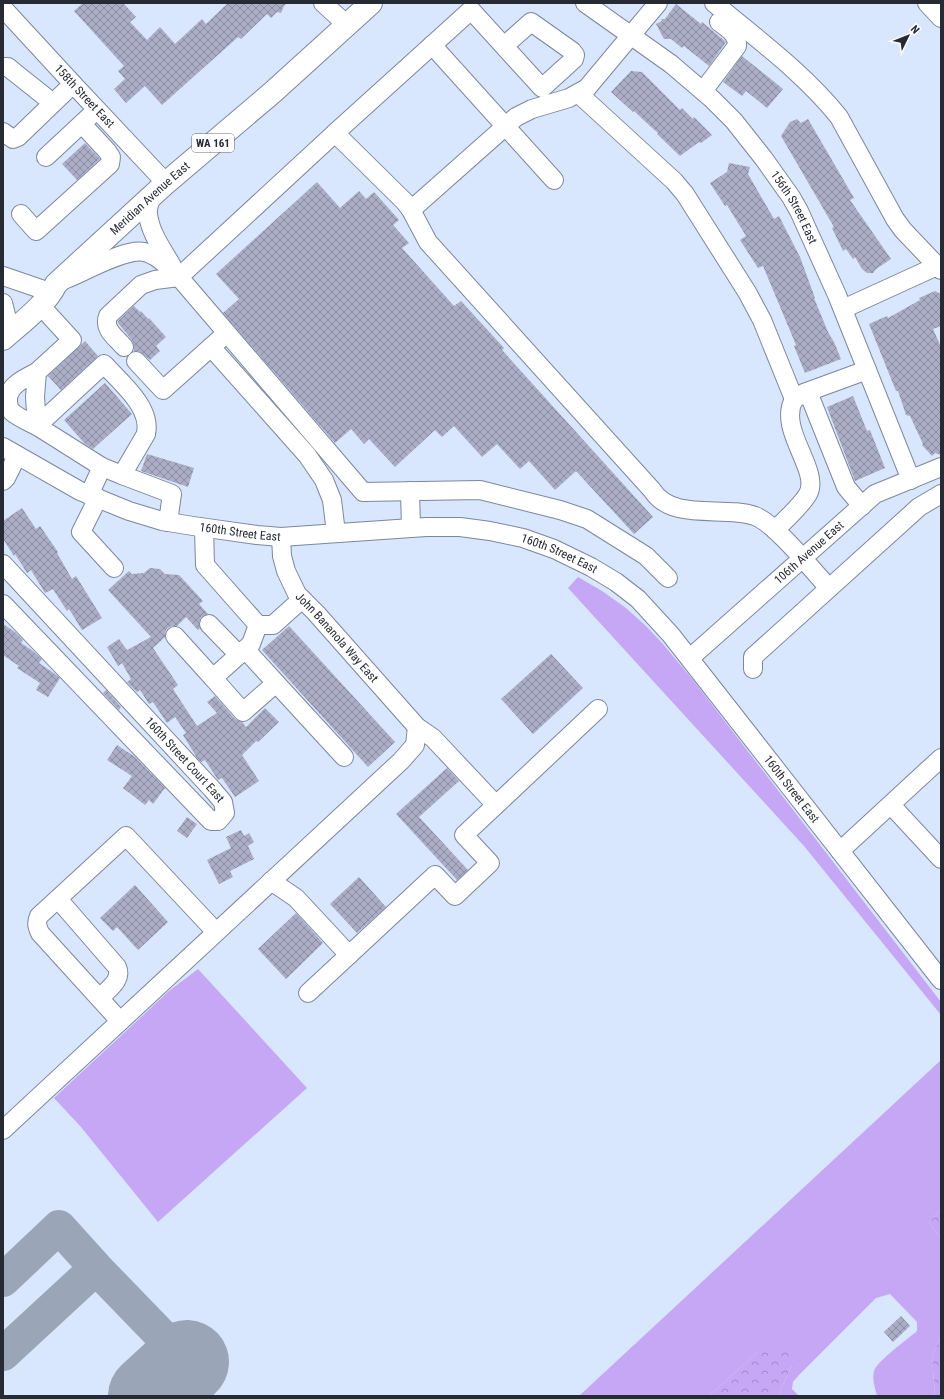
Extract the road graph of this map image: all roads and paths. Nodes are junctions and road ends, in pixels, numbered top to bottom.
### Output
1 (324, 3) edge
2 (371, 3) edge
3 (585, 3) edge
4 (658, 3) edge
5 (704, 3) edge
6 (714, 3) edge
7 (927, 3) edge
8 (3, 8) edge
9 (941, 18) edge
10 (347, 25) junction
11 (631, 37) junction
12 (432, 45) junction
13 (504, 46) junction
14 (3, 67) edge
15 (73, 84) junction
16 (703, 91) junction
17 (579, 94) junction
18 (53, 103) junction
19 (97, 110) junction
20 (82, 124) junction
21 (506, 126) junction
22 (3, 132) edge
23 (335, 133) junction
24 (46, 157) dead end
25 (554, 180) dead end
26 (159, 189) junction
27 (411, 210) junction
28 (21, 214) dead end
29 (939, 268) edge
30 (3, 276) edge
31 (179, 277) junction
32 (46, 293) junction
33 (843, 309) junction
34 (4, 321) edge
35 (226, 333) junction
36 (211, 347) junction
37 (867, 370) junction
38 (36, 372) junction
39 (801, 396) junction
40 (37, 426) junction
41 (10, 451) edge
42 (102, 467) junction
43 (941, 467) edge
44 (122, 475) junction
45 (911, 480) junction
46 (3, 481) edge
47 (410, 491) junction
48 (941, 494) edge
49 (93, 497) junction
50 (862, 506) junction
51 (168, 522) junction
52 (204, 528) junction
53 (411, 528) junction
54 (775, 530) junction
55 (336, 533) junction
56 (281, 537) junction
57 (802, 559) junction
58 (3, 564) edge
59 (114, 568) dead end
60 (668, 578) dead end
61 (829, 588) junction
62 (302, 599) junction
63 (3, 604) edge
64 (210, 624) dead end
65 (258, 625) junction
66 (176, 636) dead end
67 (242, 652) junction
68 (690, 658) junction
69 (94, 662) junction
70 (753, 669) dead end
71 (213, 678) junction
72 (75, 680) junction
73 (276, 683) junction
74 (598, 709) dead end
75 (418, 727) junction
76 (344, 757) dead end
77 (941, 758) edge
78 (496, 805) junction
79 (890, 805) junction
80 (840, 851) junction
81 (941, 858) edge
82 (271, 881) junction
83 (58, 899) junction
84 (216, 932) junction
85 (349, 955) junction
86 (941, 980) edge
87 (308, 993) dead end
88 (100, 998) junction
89 (120, 1021) junction
90 (3, 1130) edge

1 - 10 street
2 - 10 main road, Meridian Avenue East / WA 161
3 - 11 street, 156th Street East
4 - 11 street
5 - 16 street
6 - 29 street
7 - 9 street
8 - 15 street, 158th Street East
10 - 26 main road, Meridian Avenue East / WA 161
11 - 16 street, 156th Street East
11 - 17 street
12 - 13 street
12 - 21 street
12 - 23 street
13 - 13 street
14 - 18 street
15 - 18 street
15 - 19 street, 158th Street East
16 - 33 street, 156th Street East
17 - 21 street
17 - 39 street
18 - 22 street
19 - 20 street
19 - 26 street, 158th Street East
20 - 24 street
20 - 28 street
21 - 25 street
21 - 27 street
23 - 27 street
23 - 31 street
26 - 31 street
26 - 32 main road, Meridian Avenue East / WA 161
27 - 54 street
29 - 33 street
30 - 32 street
31 - 32 street
31 - 35 street
31 - 36 street
32 - 34 main road, Meridian Avenue East / WA 161
32 - 38 street
33 - 37 street, 156th Street East
35 - 36 street
35 - 47 street
36 - 55 street
37 - 39 street
37 - 45 street, 156th Street East
38 - 40 street
38 - 40 street
39 - 50 street
39 - 54 street
40 - 42 street
40 - 44 street
41 - 46 street
41 - 49 street, 160th Street East
42 - 44 street
42 - 49 street
43 - 45 street, 106th Avenue East
44 - 51 street
45 - 50 street, 106th Avenue East
47 - 53 street
47 - 60 street
48 - 61 street
49 - 51 street, 160th Street East
49 - 59 street
50 - 57 street, 106th Avenue East
51 - 52 street, 160th Street East
52 - 56 street, 160th Street East
52 - 65 street
53 - 55 street, 160th Street East
53 - 68 street, 160th Street East
54 - 57 street
55 - 56 street, 160th Street East
56 - 62 street, John Bananola Way East
57 - 61 street
57 - 68 street, 106th Avenue East
58 - 69 street, 160th Street Court East
61 - 70 street
62 - 65 street
62 - 75 street, John Bananola Way East
63 - 72 street, 160th Street Court East
64 - 67 street
65 - 67 street
66 - 71 street
67 - 71 street
67 - 73 street
68 - 80 street, 160th Street East
69 - 72 street
69 - 72 street, 160th Street Court East
71 - 73 street
73 - 76 street
74 - 78 street
75 - 78 street, John Bananola Way East
75 - 82 street
77 - 79 street
78 - 85 street
79 - 80 street
79 - 81 street
80 - 86 street, 160th Street East
82 - 84 street
82 - 85 street
83 - 84 street
83 - 88 street
83 - 88 street
84 - 89 street
85 - 87 street
88 - 89 street
89 - 90 street

